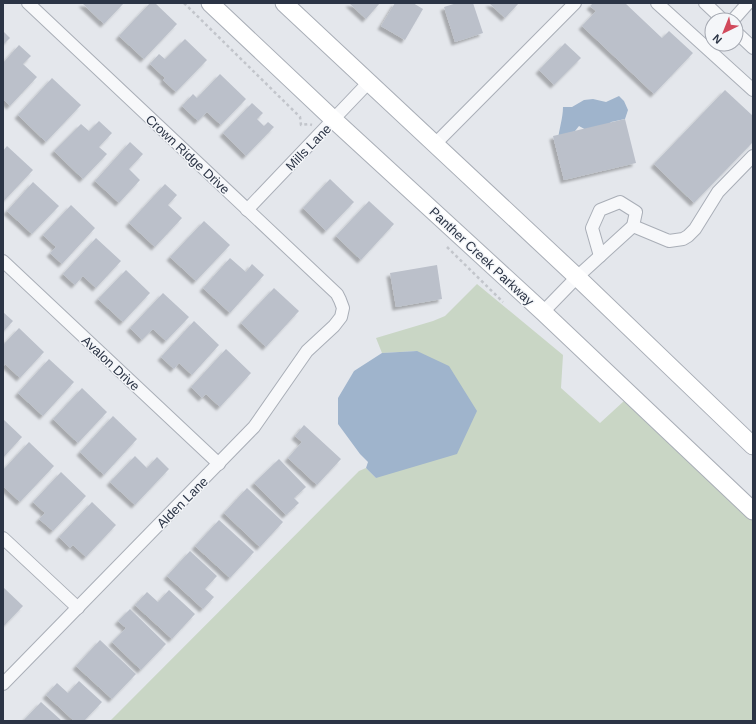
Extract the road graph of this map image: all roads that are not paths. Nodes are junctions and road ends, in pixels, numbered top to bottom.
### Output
1 (28, 3) edge
2 (210, 3) edge
3 (284, 3) edge
4 (575, 3) edge
5 (657, 3) edge
6 (705, 3) edge
7 (748, 3) edge
8 (715, 12) edge
9 (740, 12) edge
10 (744, 40) edge
11 (753, 48) edge
12 (368, 83) junction
13 (753, 90) edge
14 (334, 120) junction
15 (435, 144) junction
16 (753, 156) edge
17 (247, 210) junction
18 (633, 226) junction
19 (600, 256) junction
20 (3, 261) edge
21 (577, 277) junction
22 (343, 308) joint
23 (542, 312) junction
24 (753, 446) edge
25 (219, 464) junction
26 (753, 511) edge
27 (3, 538) edge
28 (78, 608) junction
29 (3, 684) edge

1 - 17 street, Crown Ridge Drive
2 - 14 main road, Panther Creek Parkway
3 - 12 main road
4 - 15 street
5 - 13 street
6 - 8 street
7 - 9 street
10 - 11 street
12 - 14 street, Mills Lane
12 - 15 main road
14 - 17 street, Mills Lane
14 - 23 main road, Panther Creek Parkway
15 - 21 main road
16 - 18 street
17 - 22 street, Crown Ridge Drive
18 - 19 street
18 - 19 street
19 - 21 street
20 - 25 street, Avalon Drive
21 - 23 street
21 - 24 main road
22 - 25 street, Alden Lane
23 - 26 main road, Panther Creek Parkway
25 - 28 street, Alden Lane
27 - 28 street
28 - 29 street, Alden Lane

